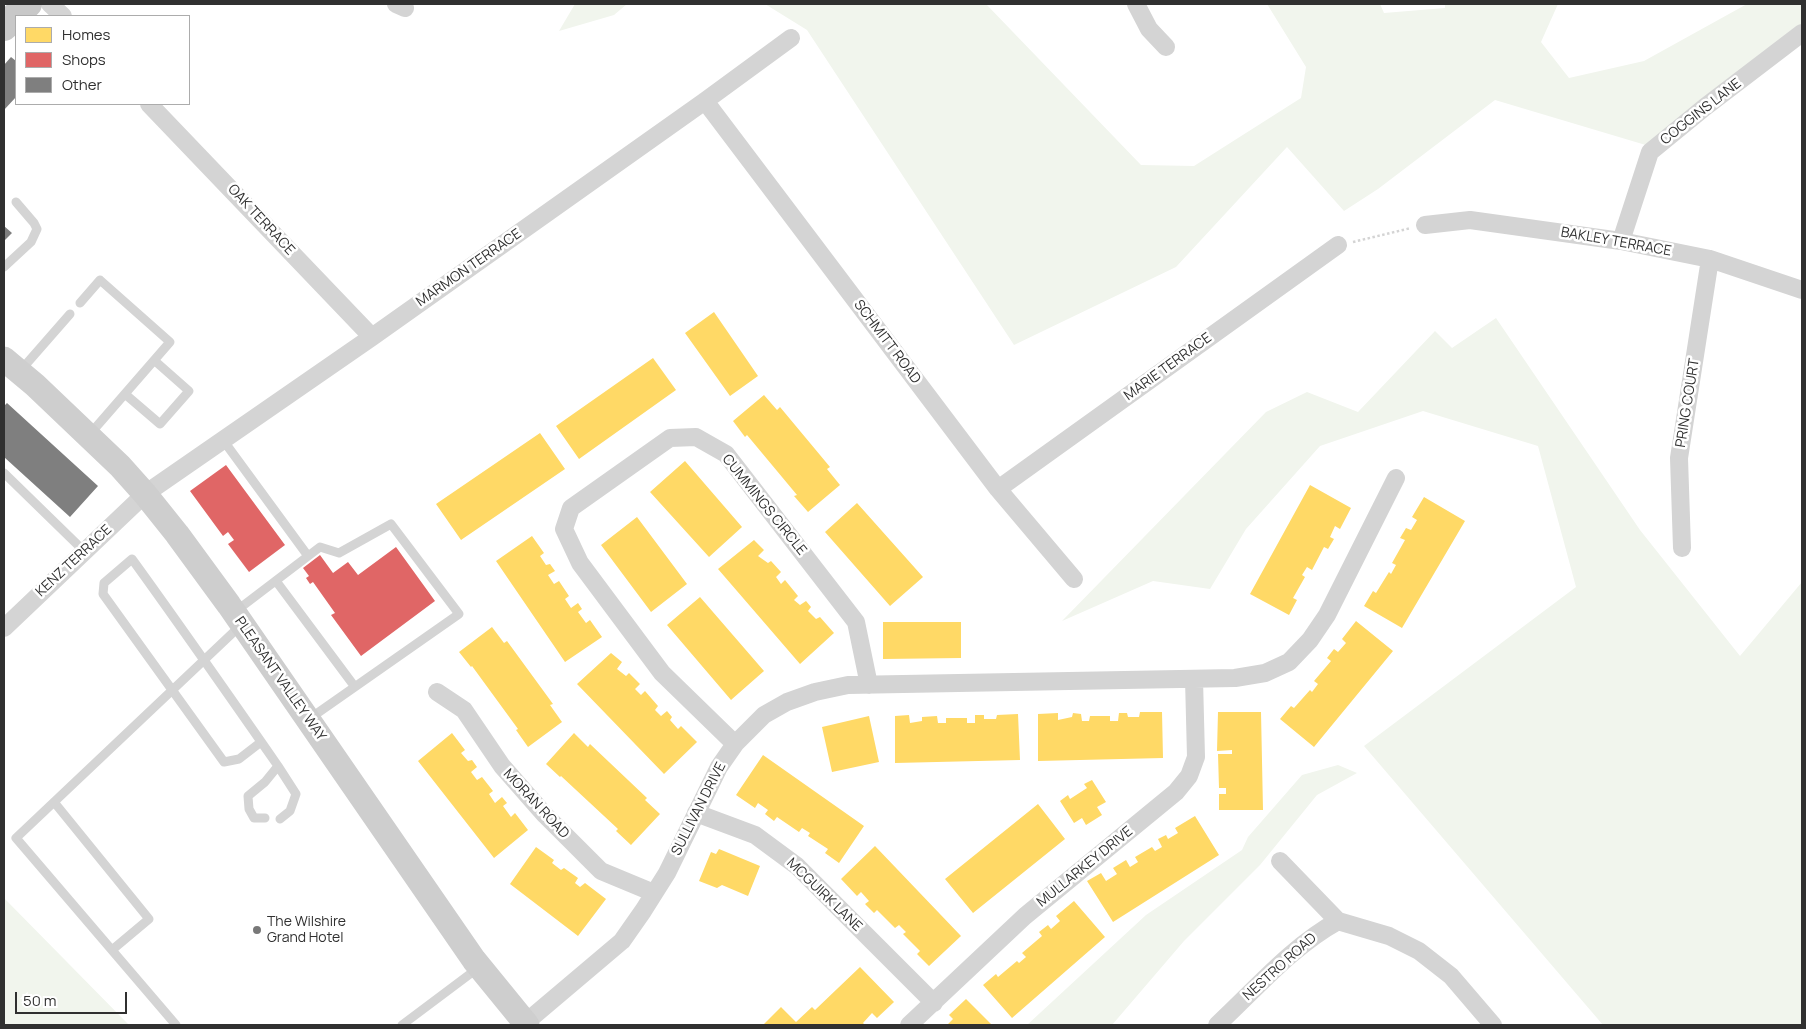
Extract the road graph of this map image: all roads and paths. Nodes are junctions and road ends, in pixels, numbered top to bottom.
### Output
1 (50, 4) edge
2 (1136, 4) edge
3 (62, 15) edge
4 (1802, 33) edge
5 (791, 38) dead end
6 (1166, 47) dead end
7 (705, 101) junction
8 (150, 105) edge
9 (16, 202) dead end
10 (1425, 225) joint
11 (1621, 241) junction
12 (1338, 245) joint
13 (1710, 259) junction
14 (4, 267) edge
15 (1802, 290) edge
16 (80, 303) dead end
17 (70, 314) dead end
18 (372, 337) junction
19 (155, 361) junction
20 (8, 364) edge
21 (125, 394) junction
22 (88, 436) junction
23 (223, 440) junction
24 (4, 473) edge
25 (1396, 478) dead end
26 (998, 489) junction
27 (145, 494) junction
28 (1682, 548) dead end
29 (84, 551) junction
30 (308, 556) junction
31 (1074, 578) dead end
32 (276, 581) junction
33 (238, 618) junction
34 (4, 628) edge
35 (204, 659) junction
36 (1194, 679) junction
37 (869, 685) junction
38 (355, 687) junction
39 (172, 691) junction
40 (437, 692) dead end
41 (308, 720) junction
42 (261, 742) junction
43 (735, 744) junction
44 (278, 766) junction
45 (54, 802) junction
46 (696, 813) junction
47 (265, 818) dead end
48 (280, 818) dead end
49 (1280, 860) dead end
50 (654, 893) junction
51 (1338, 921) junction
52 (112, 950) junction
53 (480, 967) junction
54 (934, 1003) junction
55 (1227, 1022) edge
56 (526, 1024) edge
57 (176, 1025) edge
58 (402, 1025) edge
59 (909, 1025) edge
60 (1493, 1025) edge

1 - 3 street
2 - 6 street
4 - 11 street, COGGINS LANE
5 - 7 street, MARMON TERRACE
7 - 18 street, MARMON TERRACE
7 - 26 street, SCHMITT ROAD
8 - 18 street, OAK TERRACE
9 - 14 lane
10 - 11 street, BAKLEY TERRACE
10 - 12 path
11 - 13 street, BAKLEY TERRACE
12 - 26 street, MARIE TERRACE
13 - 15 street, BAKLEY TERRACE
13 - 28 street, PRING COURT
16 - 19 lane
17 - 20 lane
18 - 23 street, MARMON TERRACE
19 - 21 lane
19 - 21 lane
20 - 22 main road, PLEASANT VALLEY WAY
21 - 22 lane
22 - 27 main road, PLEASANT VALLEY WAY
23 - 27 street, MARMON TERRACE
23 - 30 lane
24 - 29 lane
25 - 36 street
26 - 31 street, SCHMITT ROAD
27 - 29 street, KENZ TERRACE
27 - 33 main road, PLEASANT VALLEY WAY
29 - 34 street, KENZ TERRACE
30 - 32 lane
30 - 38 lane
32 - 33 lane
32 - 38 lane
33 - 35 lane
33 - 41 main road, PLEASANT VALLEY WAY
35 - 39 lane
35 - 39 lane
35 - 42 lane
36 - 37 street, SULLIVAN DRIVE
36 - 54 street, MULLARKEY DRIVE
37 - 43 street, SULLIVAN DRIVE
37 - 43 street, CUMMINGS CIRCLE
38 - 41 lane
39 - 42 lane
39 - 45 lane
40 - 50 street, MORAN ROAD
41 - 53 main road, PLEASANT VALLEY WAY
42 - 44 lane
43 - 46 street, SULLIVAN DRIVE
44 - 47 lane
44 - 48 lane
45 - 52 lane
45 - 52 lane
46 - 50 street, SULLIVAN DRIVE
46 - 54 street, MCGUIRK LANE
49 - 51 street
50 - 56 street, SULLIVAN DRIVE
51 - 55 street, NESTRO ROAD
51 - 60 street
52 - 57 lane
53 - 56 main road, PLEASANT VALLEY WAY
53 - 58 lane
54 - 59 street, MULLARKEY DRIVE

